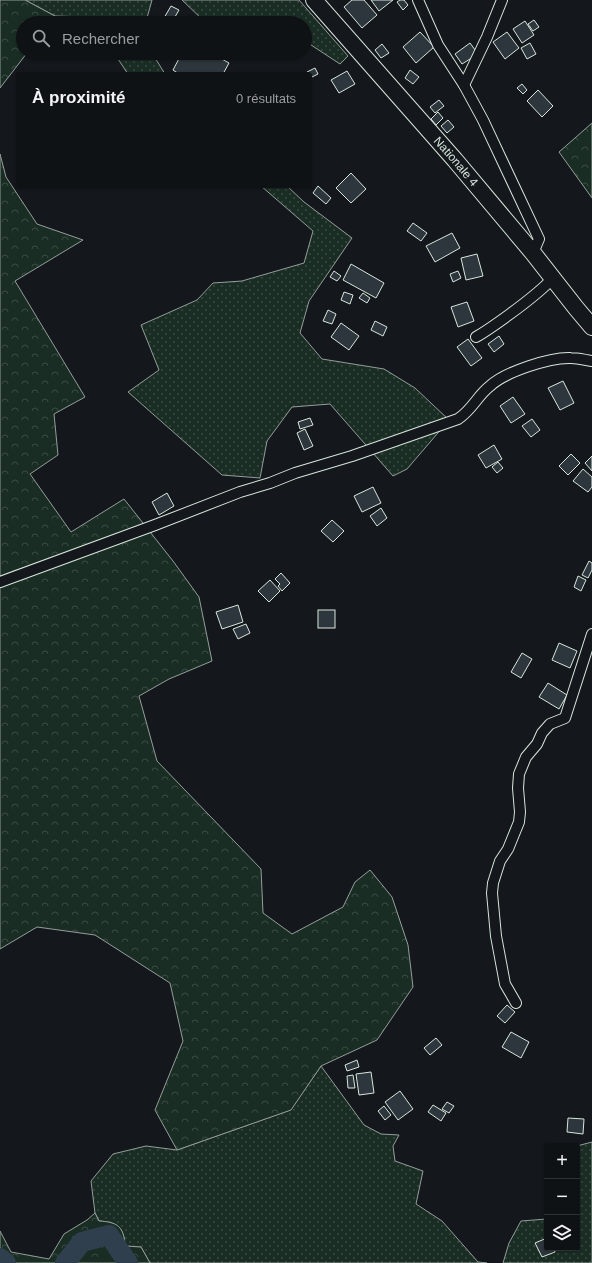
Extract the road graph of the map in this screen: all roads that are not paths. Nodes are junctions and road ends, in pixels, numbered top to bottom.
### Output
1 (314, 0) edge
2 (418, 0) edge
3 (502, 0) edge
4 (464, 85) junction
5 (533, 253) junction
6 (553, 278) junction
7 (592, 327) edge
8 (476, 337) dead end
9 (592, 362) edge
10 (0, 582) edge
11 (592, 634) edge
12 (516, 1003) dead end

1 - 5 highway, Nationale 4
2 - 4 street
3 - 4 street
4 - 5 street
5 - 6 highway, Nationale 4
6 - 7 highway, Nationale 4
6 - 8 street
9 - 10 street
11 - 12 street

